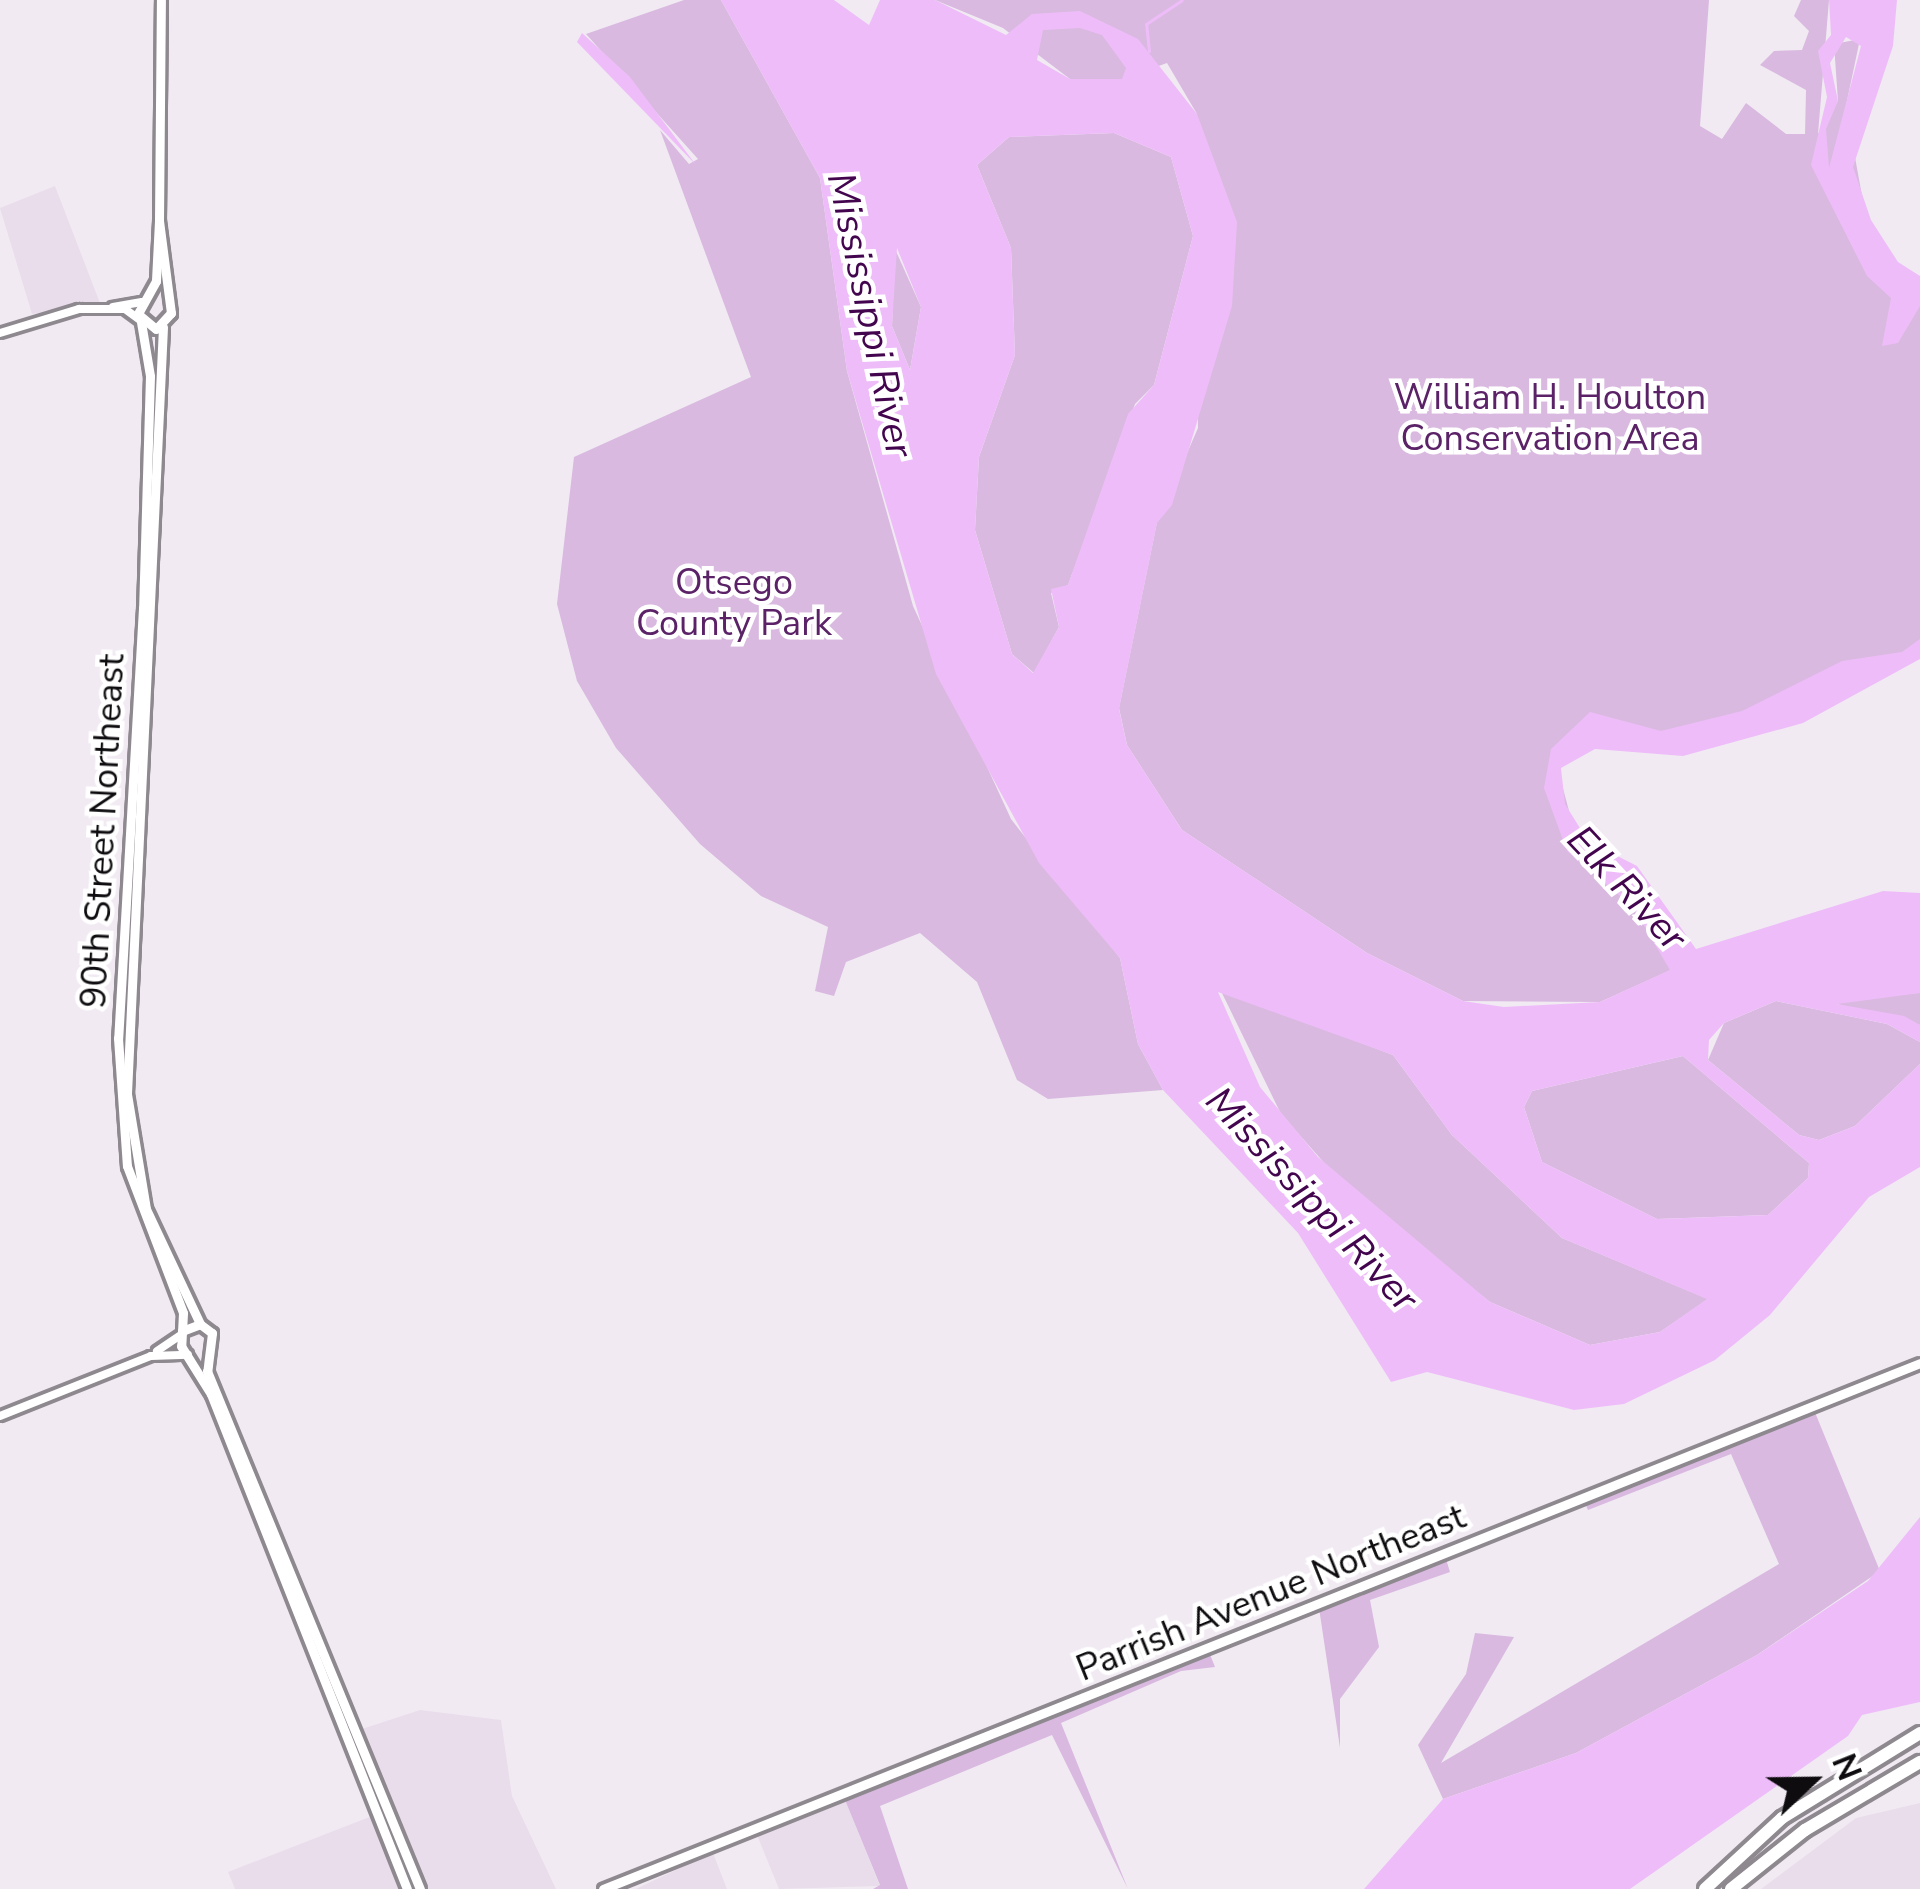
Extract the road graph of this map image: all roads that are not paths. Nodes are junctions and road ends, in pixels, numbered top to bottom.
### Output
1 (161, 0) edge
2 (159, 221) junction
3 (143, 301) junction
4 (169, 303) junction
5 (112, 307) junction
6 (140, 321) junction
7 (163, 327) junction
8 (0, 333) edge
9 (124, 900) junction
10 (136, 910) junction
11 (123, 918) junction
12 (135, 927) junction
13 (200, 1324) junction
14 (182, 1333) junction
15 (210, 1352) junction
16 (151, 1356) junction
17 (189, 1356) junction
18 (1920, 1363) edge
19 (0, 1416) edge
20 (1920, 1733) edge
21 (1920, 1762) edge
22 (644, 1878) junction
23 (407, 1889) edge
24 (420, 1889) edge
25 (603, 1889) edge
26 (630, 1889) edge
27 (1705, 1889) edge
28 (1731, 1889) edge

1 - 2 main road
2 - 3 main road
2 - 4 main road
3 - 4 main road
3 - 5 street
3 - 6 main road, 90th Street Northeast
4 - 7 main road, 90th Street Northeast
5 - 6 street
5 - 8 street
6 - 7 main road
6 - 9 main road, 90th Street Northeast
7 - 10 main road, 90th Street Northeast
9 - 10 main road
9 - 11 main road, 90th Street Northeast
10 - 12 main road, 90th Street Northeast
11 - 12 main road
11 - 14 main road, 90th Street Northeast
12 - 13 main road, 90th Street Northeast
13 - 14 main road
13 - 15 main road, 90th Street Northeast
14 - 16 street
14 - 17 main road, 90th Street Northeast
15 - 17 main road
15 - 24 main road
16 - 17 street
16 - 19 street
17 - 23 main road
18 - 22 main road, Parrish Avenue Northeast
20 - 27 highway
21 - 28 highway
22 - 25 main road, Parrish Avenue Northeast
22 - 26 main road, Parrish Avenue Northeast

